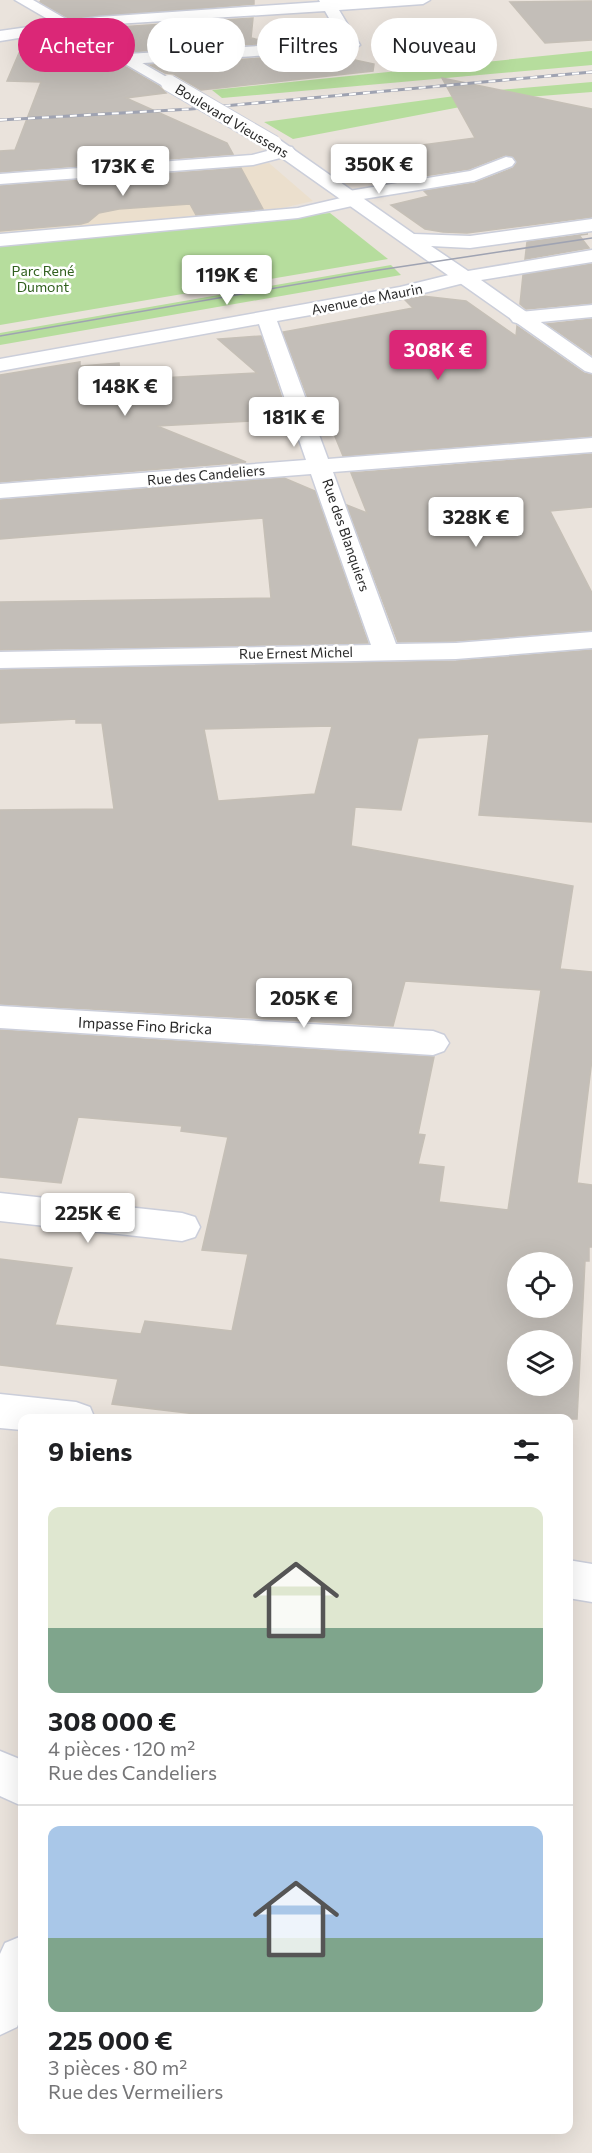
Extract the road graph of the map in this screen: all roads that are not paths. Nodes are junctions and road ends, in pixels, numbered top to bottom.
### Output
1 (22, 0) edge
2 (423, 0) edge
3 (328, 3) edge
4 (54, 18) edge
5 (135, 18) edge
6 (18, 33) edge
7 (0, 36) edge
8 (135, 59) edge
9 (135, 64) edge
10 (280, 147) junction
11 (506, 162) dead end
12 (0, 180) edge
13 (352, 198) junction
14 (592, 225) edge
15 (411, 239) junction
16 (0, 240) edge
17 (470, 242) junction
18 (592, 256) edge
19 (439, 261) junction
20 (461, 278) junction
21 (592, 311) edge
22 (264, 318) junction
23 (520, 318) junction
24 (0, 365) edge
25 (592, 367) edge
26 (592, 445) edge
27 (322, 466) junction
28 (0, 491) edge
29 (592, 640) edge
30 (386, 652) junction
31 (0, 660) edge
32 (0, 1017) edge
33 (433, 1043) dead end
34 (0, 1207) edge
35 (182, 1227) dead end
36 (0, 1411) edge
37 (28, 1414) edge
38 (573, 1580) edge
39 (592, 1583) edge
40 (0, 1773) edge
41 (18, 1781) edge
42 (18, 1969) edge
43 (0, 2010) edge

1 - 4 street, Boulevard Vieussens
2 - 3 street
3 - 5 street
3 - 8 street
6 - 7 street
9 - 10 street, Boulevard Vieussens, bridge
10 - 12 street
10 - 13 street, Boulevard Vieussens
11 - 13 street
13 - 15 street, Boulevard Vieussens
13 - 16 street
14 - 17 street
15 - 17 street
15 - 19 street, Boulevard Vieussens
17 - 19 street
18 - 20 street, Avenue de Maurin
19 - 20 street, Boulevard Vieussens
20 - 22 street, Avenue de Maurin
20 - 23 street, Boulevard Vieussens
21 - 23 street
22 - 24 street, Avenue de Maurin
22 - 27 street, Rue des Blanquiers
23 - 25 street, Boulevard Vieussens
26 - 27 street, Rue des Candeliers
27 - 28 street, Rue des Candeliers
27 - 30 street, Rue des Blanquiers
29 - 30 street, Rue Ernest Michel
30 - 31 street, Rue Ernest Michel
32 - 33 street, Impasse Fino Bricka
34 - 35 street
36 - 37 street
38 - 39 street
40 - 41 street
42 - 43 street

